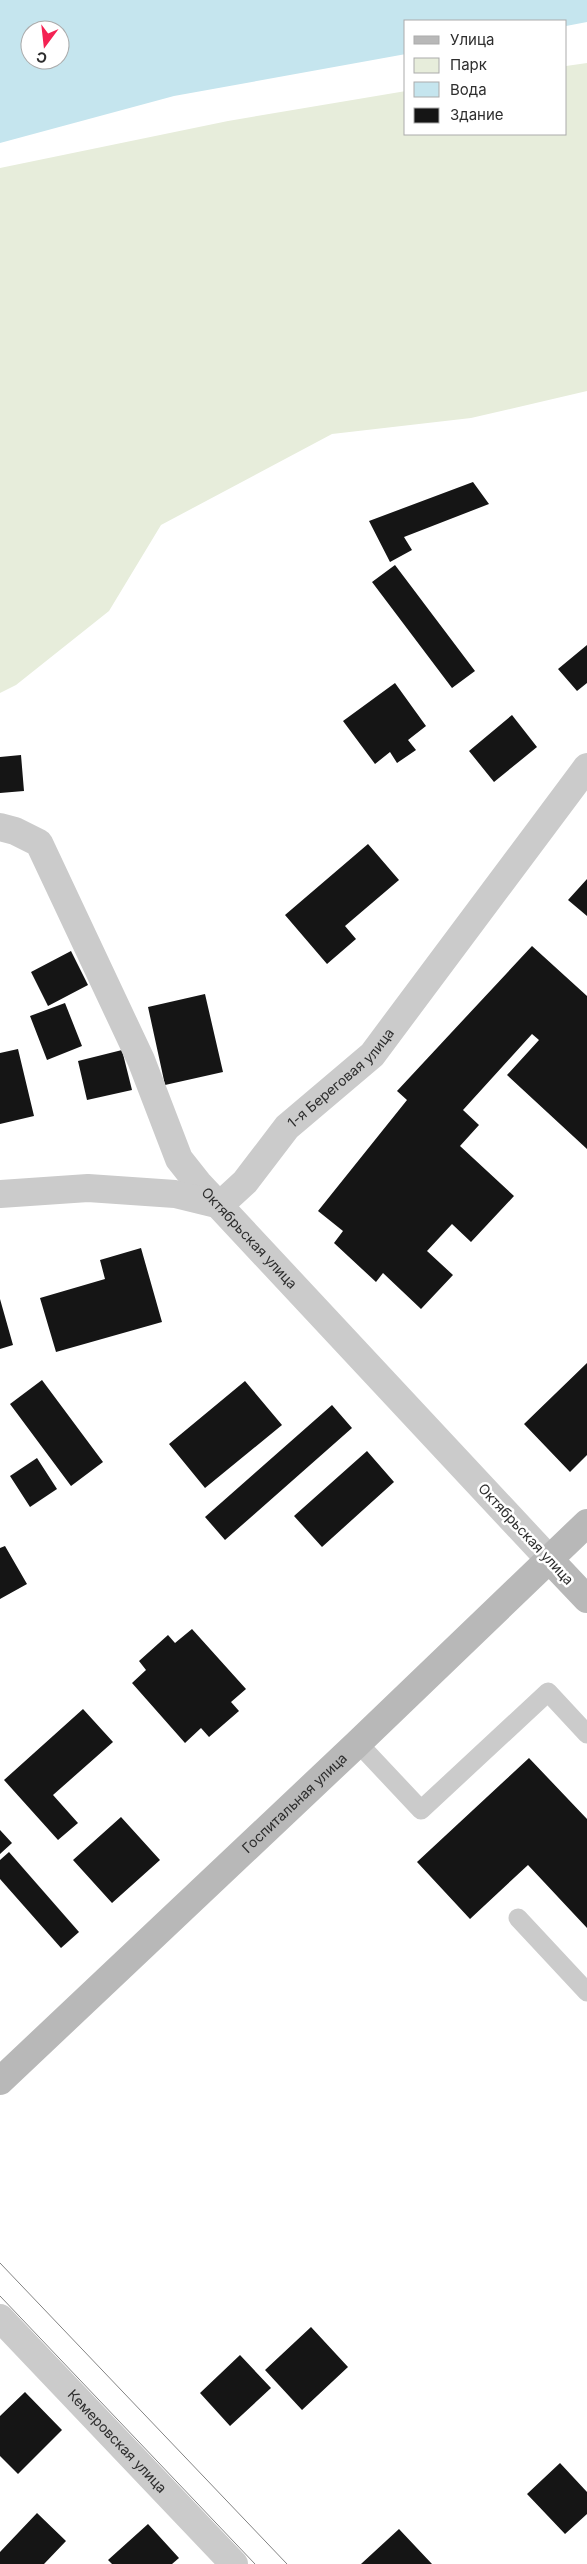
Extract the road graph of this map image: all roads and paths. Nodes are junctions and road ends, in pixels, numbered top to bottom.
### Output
1 (587, 767) edge
2 (0, 826) edge
3 (0, 1194) edge
4 (220, 1205) junction
5 (587, 1522) edge
6 (549, 1559) junction
7 (587, 1599) edge
8 (587, 1734) edge
9 (358, 1743) junction
10 (518, 1918) dead end
11 (587, 1992) edge
12 (0, 2081) edge
13 (0, 2318) edge
14 (234, 2564) edge

1 - 4 street, 1-я Береговая улица
2 - 4 street, Октябрьская улица
3 - 4 street
4 - 6 street, Октябрьская улица
5 - 6 main road, Госпитальная улица
6 - 7 main road, Октябрьская улица
6 - 9 main road, Госпитальная улица
8 - 9 lane
9 - 12 main road, Госпитальная улица
10 - 11 lane
13 - 14 street, Кемеровская улица

